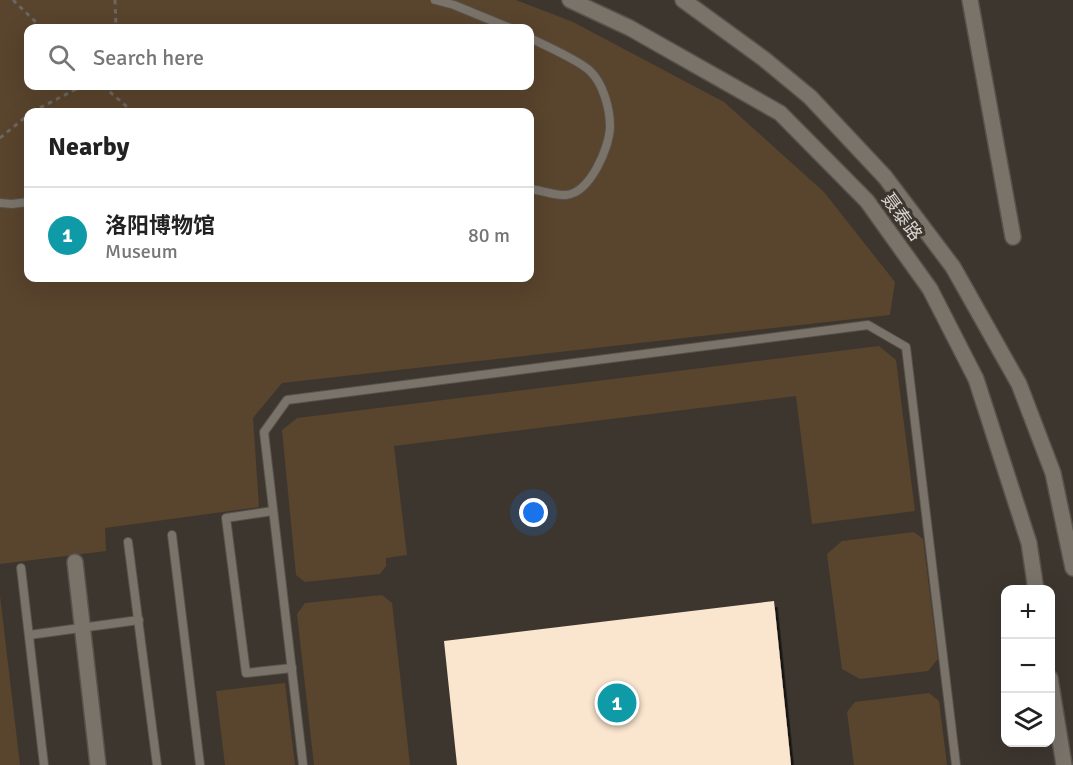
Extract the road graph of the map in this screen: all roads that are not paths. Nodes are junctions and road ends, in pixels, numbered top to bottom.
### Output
1 (435, 0) edge
2 (570, 0) edge
3 (683, 0) edge
4 (970, 0) edge
5 (500, 24) edge
6 (534, 40) edge
7 (534, 190) edge
8 (24, 202) edge
9 (0, 203) edge
10 (1013, 237) dead end
11 (273, 512) junction
12 (172, 535) dead end
13 (128, 542) dead end
14 (75, 562) dead end
15 (21, 568) dead end
16 (1073, 568) edge
17 (1035, 585) edge
18 (139, 620) junction
19 (82, 627) junction
20 (29, 635) junction
21 (292, 668) junction
22 (1053, 693) edge
23 (44, 765) edge
24 (98, 765) edge
25 (157, 765) edge
26 (200, 765) edge
27 (303, 765) edge
28 (956, 765) edge
29 (1065, 765) edge

1 - 5 lane
2 - 17 main road, 聂泰路
3 - 16 main road, 聂泰路
4 - 10 main road
6 - 7 lane
8 - 9 lane
11 - 21 lane
11 - 21 lane
11 - 28 lane
12 - 26 lane
13 - 18 lane
14 - 19 main road
15 - 20 lane
18 - 19 lane
18 - 25 lane
19 - 20 lane
19 - 24 main road
20 - 23 lane
21 - 27 lane
22 - 29 main road

